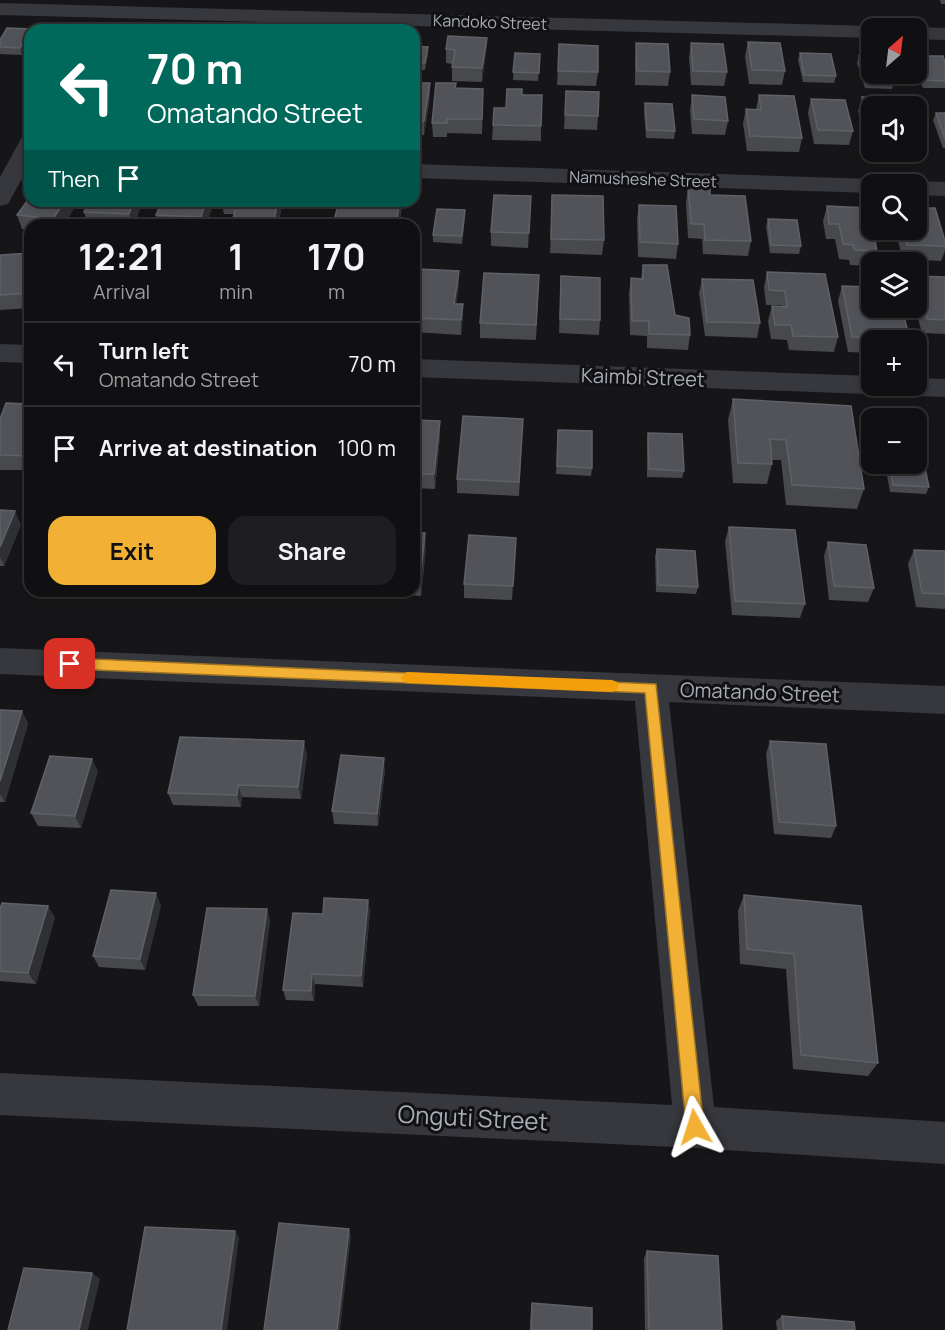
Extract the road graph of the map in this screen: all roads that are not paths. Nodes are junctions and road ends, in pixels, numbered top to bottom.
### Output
1 (0, 9) edge
2 (100, 11) junction
3 (93, 24) edge
4 (861, 32) edge
5 (927, 33) edge
6 (945, 34) edge
7 (24, 157) edge
8 (420, 171) edge
9 (861, 186) edge
10 (927, 188) edge
11 (945, 189) edge
12 (0, 200) edge
13 (0, 353) edge
14 (24, 354) edge
15 (420, 368) edge
16 (861, 385) edge
17 (927, 387) edge
18 (945, 388) edge
19 (0, 661) edge
20 (651, 688) junction
21 (945, 700) edge
22 (0, 1094) edge
23 (695, 1127) junction
24 (945, 1143) edge

1 - 2 street, Kandoko Street
2 - 3 street
2 - 4 street, Kandoko Street
5 - 6 street
7 - 12 street
8 - 9 street, Namusheshe Street
10 - 11 street
13 - 14 street
15 - 16 street, Kaimbi Street
17 - 18 street
19 - 20 street, Omatando Street
20 - 21 street, Omatando Street
20 - 23 street
22 - 23 street, Onguti Street
23 - 24 street, Onguti Street

